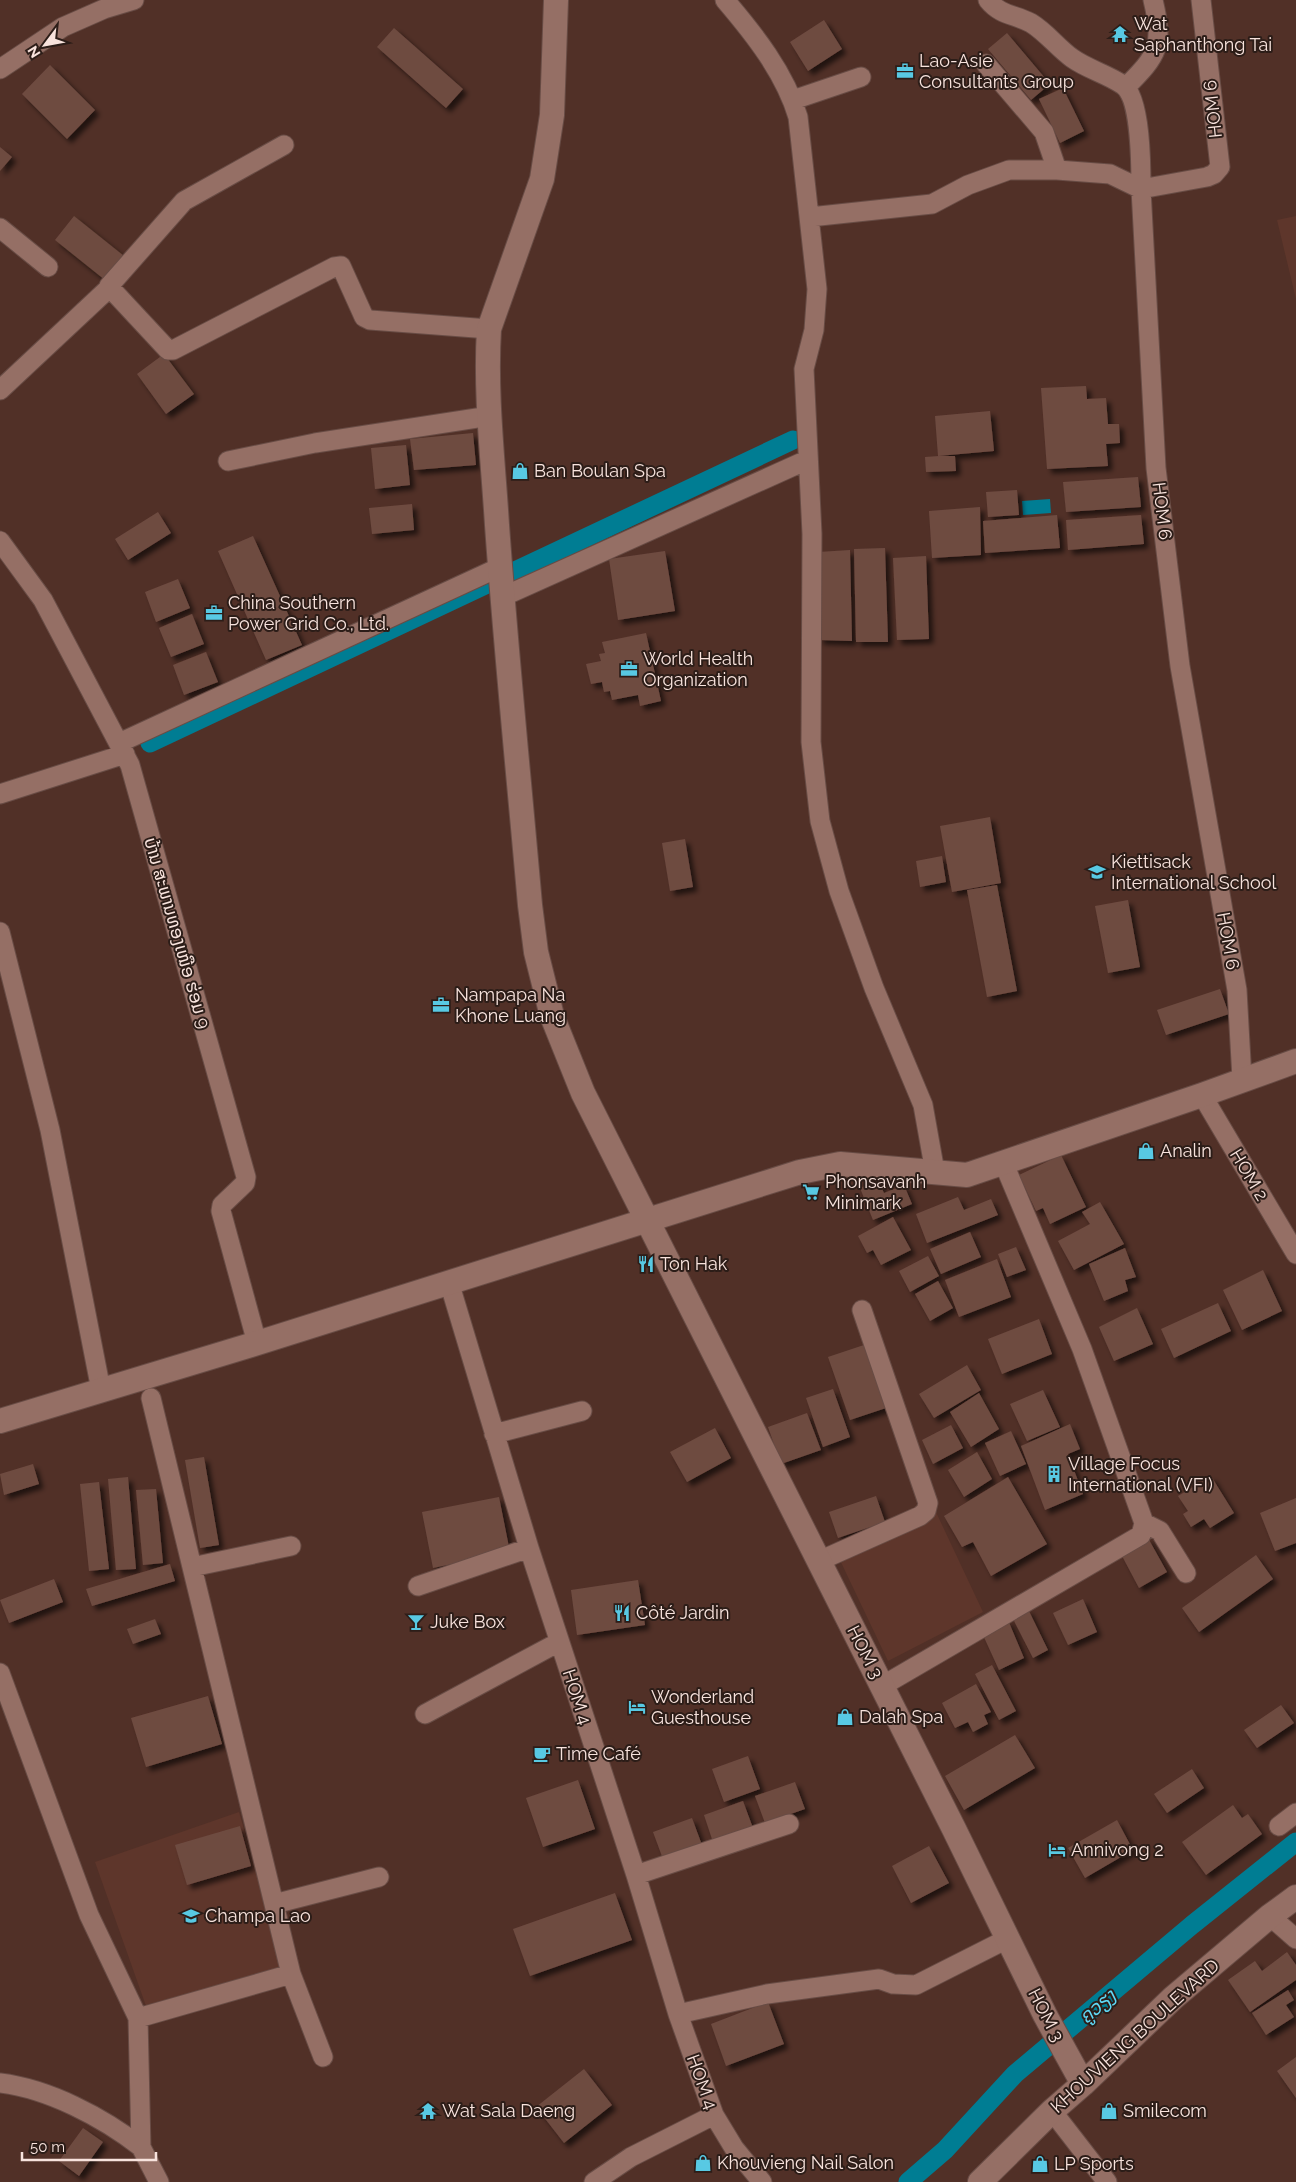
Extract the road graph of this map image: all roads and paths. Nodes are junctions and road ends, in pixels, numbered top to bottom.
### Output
1 (134, 0) edge
2 (556, 0) edge
3 (725, 0) edge
4 (988, 0) edge
5 (1154, 0) edge
6 (1201, 0) edge
7 (986, 64) dead end
8 (0, 69) edge
9 (861, 77) dead end
10 (1126, 87) junction
11 (793, 100) junction
12 (284, 146) dead end
13 (1057, 170) junction
14 (1141, 189) junction
15 (810, 217) junction
16 (0, 228) edge
17 (48, 267) dead end
18 (108, 289) junction
19 (489, 329) junction
20 (0, 390) edge
21 (490, 416) junction
22 (807, 460) junction
23 (228, 461) dead end
24 (0, 541) edge
25 (500, 567) junction
26 (502, 597) junction
27 (122, 748) junction
28 (0, 794) edge
29 (0, 932) edge
30 (1296, 1061) edge
31 (1242, 1079) junction
32 (1202, 1096) junction
33 (1004, 1164) junction
34 (935, 1172) junction
35 (647, 1220) junction
36 (1296, 1254) edge
37 (449, 1282) junction
38 (862, 1310) dead end
39 (257, 1343) junction
40 (101, 1390) junction
41 (151, 1398) dead end
42 (582, 1411) dead end
43 (0, 1421) edge
44 (494, 1434) junction
45 (1144, 1522) junction
46 (291, 1546) dead end
47 (529, 1548) junction
48 (819, 1561) junction
49 (192, 1567) junction
50 (1186, 1573) dead end
51 (418, 1586) dead end
52 (559, 1642) junction
53 (0, 1673) edge
54 (882, 1686) junction
55 (425, 1714) dead end
56 (1296, 1814) edge
57 (789, 1824) dead end
58 (1279, 1826) dead end
59 (636, 1875) junction
60 (379, 1877) dead end
61 (1296, 1897) edge
62 (274, 1904) junction
63 (1270, 1916) junction
64 (1007, 1939) junction
65 (1296, 1939) edge
66 (291, 1974) junction
67 (678, 2014) junction
68 (138, 2018) junction
69 (323, 2057) dead end
70 (1078, 2075) junction
71 (0, 2083) edge
72 (1052, 2111) junction
73 (714, 2116) junction
74 (141, 2147) junction
75 (158, 2182) edge
76 (594, 2182) edge
77 (762, 2182) edge
78 (980, 2182) edge
79 (1107, 2182) edge

1 - 8 street
2 - 19 street
3 - 11 street
4 - 10 street
5 - 10 street
6 - 14 street, HOM 6
7 - 13 street
9 - 11 street
10 - 14 street
11 - 15 street
12 - 18 street
13 - 14 street
13 - 15 street
14 - 31 street, HOM 6
15 - 22 street
16 - 17 street
18 - 19 street
18 - 20 street
19 - 21 street, HOM 3
21 - 23 street
21 - 25 street, HOM 3
22 - 26 street
22 - 34 street
24 - 27 street, ບ້ານ ສະພານທອງເໜືອ ຮ່ອມ 9
25 - 26 street, HOM 3
25 - 27 street
26 - 35 street, HOM 3
27 - 28 street
27 - 39 street, ບ້ານ ສະພານທອງເໜືອ ຮ່ອມ 9
29 - 40 street
30 - 31 street
31 - 32 street
32 - 33 street
32 - 36 street, HOM 2
33 - 34 street
33 - 45 street
34 - 35 street
35 - 37 street
35 - 48 street, HOM 3
37 - 39 street
37 - 44 street, HOM 4
38 - 48 street
39 - 40 street
40 - 43 street
41 - 49 street
42 - 44 street
44 - 47 street, HOM 4
45 - 50 street
45 - 54 street
46 - 49 street
47 - 51 street
47 - 52 street, HOM 4
48 - 54 street, HOM 3
49 - 62 street
52 - 55 street
52 - 59 street, HOM 4
53 - 68 street
54 - 64 street, HOM 3
56 - 58 street
57 - 59 street
59 - 67 street, HOM 4
60 - 62 street
61 - 63 street, KHOUVIENG BOULEVARD
62 - 66 street
63 - 65 street
63 - 70 street, KHOUVIENG BOULEVARD
64 - 67 street
64 - 70 street, HOM 3
66 - 68 street
66 - 69 street
67 - 73 street, HOM 4
68 - 74 street
70 - 72 street, KHOUVIENG BOULEVARD
71 - 74 street
72 - 78 street, KHOUVIENG BOULEVARD
72 - 79 street
73 - 76 street
73 - 77 street, HOM 4
74 - 75 street

